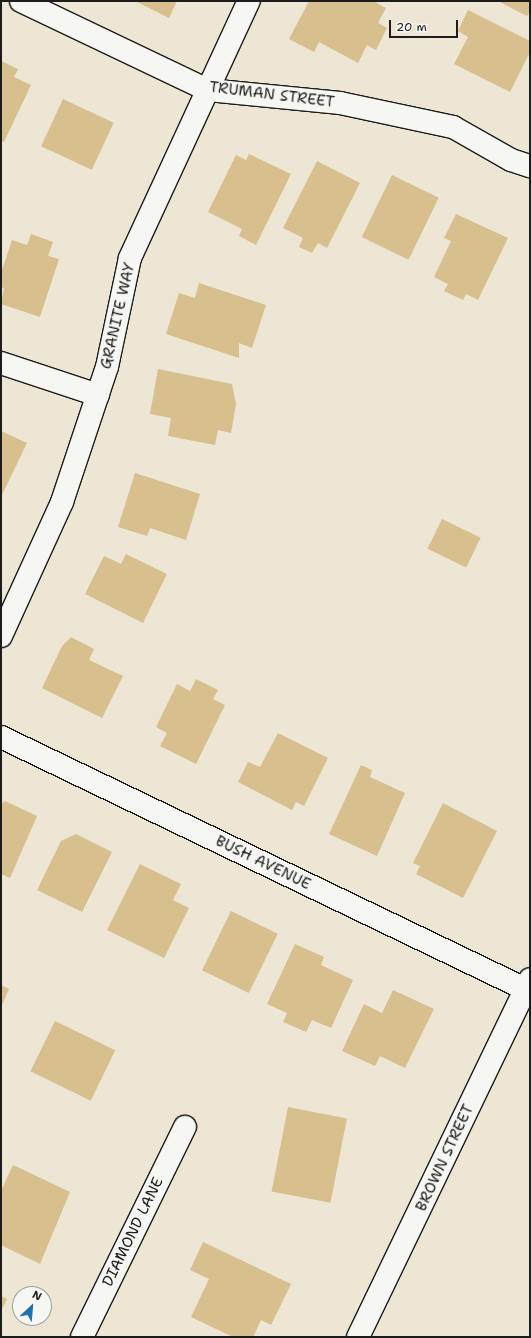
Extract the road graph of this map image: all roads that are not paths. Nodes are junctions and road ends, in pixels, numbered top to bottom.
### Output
1 (21, 1) edge
2 (249, 1) edge
3 (208, 90) junction
4 (530, 166) edge
5 (1, 363) edge
6 (98, 395) junction
7 (1, 636) edge
8 (1, 737) edge
9 (528, 984) edge
10 (185, 1128) dead end
11 (82, 1337) edge
12 (358, 1337) edge

1 - 3 street, TRUMAN STREET
2 - 3 street, GRANITE WAY
3 - 4 street, TRUMAN STREET
3 - 6 street, GRANITE WAY
5 - 6 street
6 - 7 street, GRANITE WAY
8 - 9 street, BUSH AVENUE
9 - 12 street, BROWN STREET
10 - 11 street, DIAMOND LANE

